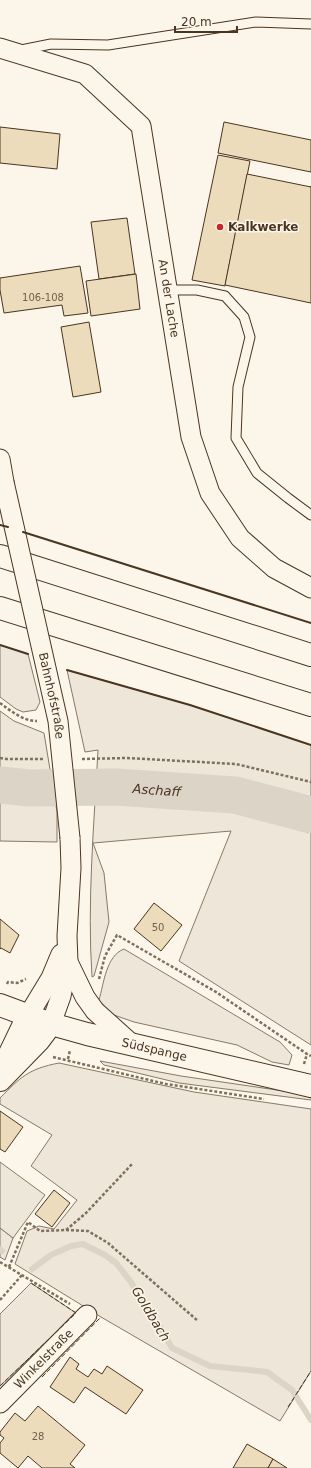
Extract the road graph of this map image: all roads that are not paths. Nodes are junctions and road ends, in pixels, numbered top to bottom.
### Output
1 (311, 24) edge
2 (7, 50) edge
3 (167, 290) junction
4 (0, 459) edge
5 (311, 515) edge
6 (0, 556) edge
7 (311, 588) edge
8 (0, 608) edge
9 (311, 655) edge
10 (311, 704) edge
11 (67, 936) junction
12 (68, 962) junction
13 (0, 1005) edge
14 (28, 1016) junction
15 (51, 1024) junction
16 (134, 1046) junction
17 (0, 1073) edge
18 (0, 1080) edge
19 (311, 1086) edge
20 (87, 1315) road end
21 (0, 1402) edge

1 - 2 lane
2 - 3 street, An der Lache
3 - 5 lane
3 - 7 street, An der Lache
4 - 11 street, Bahnhofstraße, bridge
6 - 9 main road
8 - 10 main road
11 - 12 street, Bahnhofstraße
11 - 14 street, Bahnhofstraße
12 - 15 street, Bahnhofstraße
12 - 16 street, Bahnhofstraße
13 - 14 main road, Südspange
14 - 15 main road, Südspange
14 - 17 main road, Bahnhofstraße
15 - 16 main road, Südspange
15 - 18 main road, Bahnhofstraße
16 - 19 main road, Südspange
20 - 21 street, Winkelstraße

